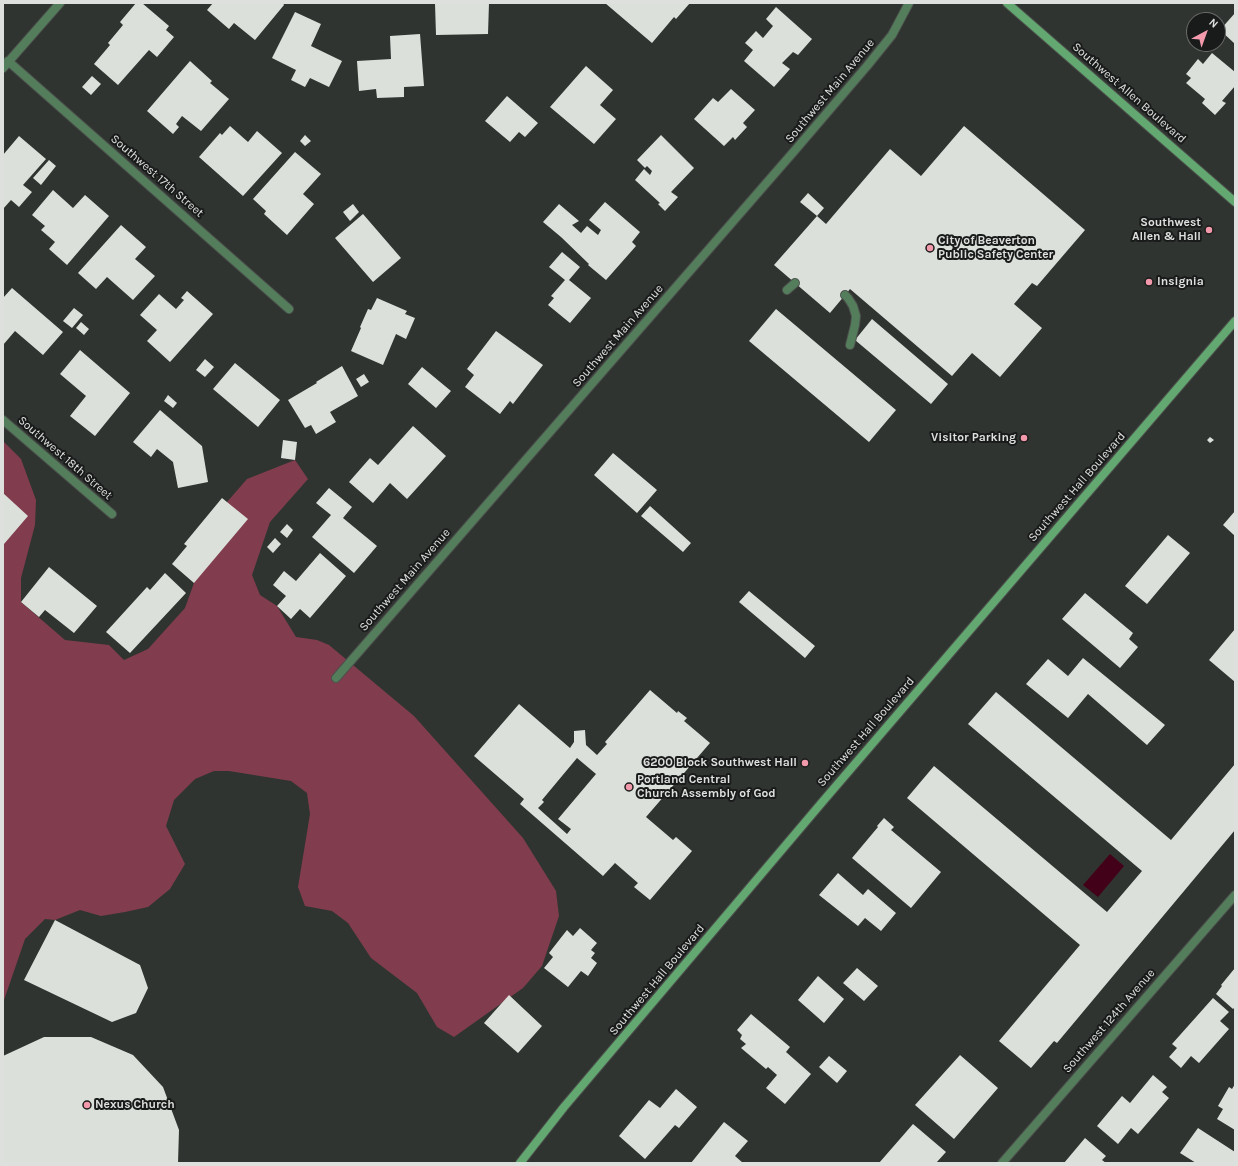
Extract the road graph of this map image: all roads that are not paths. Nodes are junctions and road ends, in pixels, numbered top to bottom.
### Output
1 (60, 3) edge
2 (909, 3) edge
3 (1007, 3) edge
4 (6, 65) edge
5 (1235, 202) edge
6 (795, 283) dead end
7 (787, 290) dead end
8 (845, 295) dead end
9 (289, 309) dead end
10 (1235, 321) edge
11 (850, 345) dead end
12 (3, 420) edge
13 (112, 514) dead end
14 (336, 678) dead end
15 (1235, 895) edge
16 (520, 1163) edge
17 (1002, 1163) edge

1 - 4 street
2 - 14 street, Southwest Main Avenue
3 - 5 main road, Southwest Allen Boulevard
4 - 9 street, Southwest 17th Street
6 - 7 street
8 - 11 street
10 - 16 main road, Southwest Hall Boulevard
12 - 13 street, Southwest 18th Street
15 - 17 street, Southwest 124th Avenue

